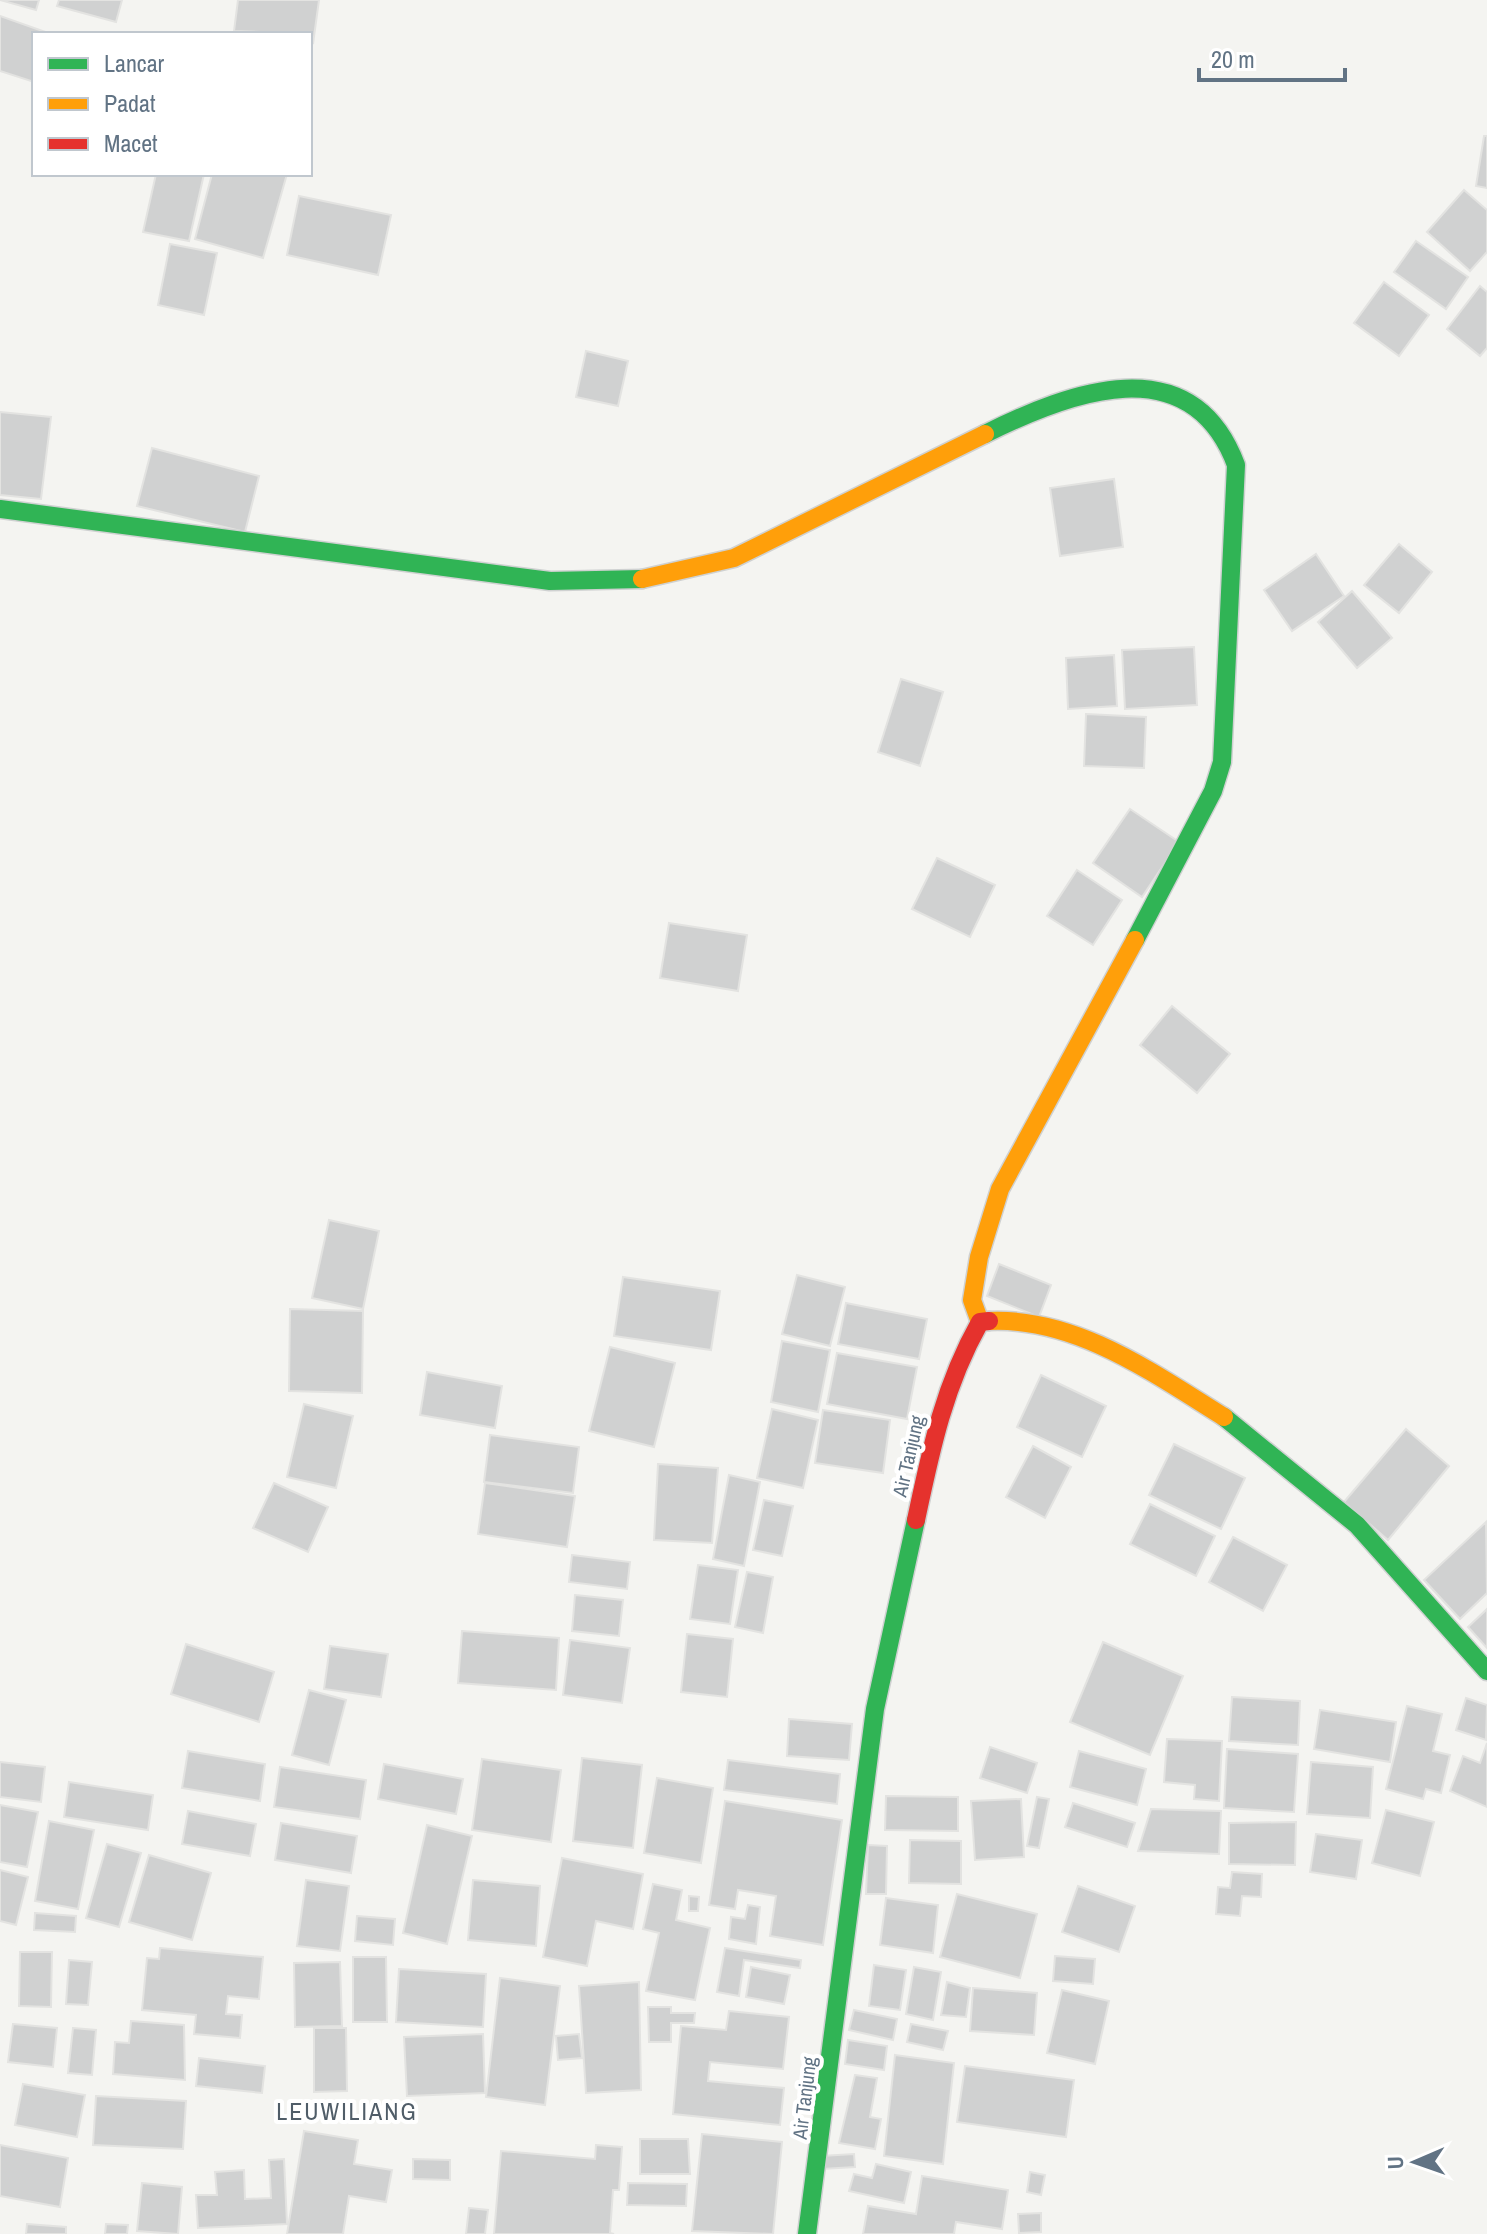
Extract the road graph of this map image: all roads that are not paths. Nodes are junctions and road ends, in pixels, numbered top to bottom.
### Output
1 (0, 509) edge
2 (980, 1322) junction
3 (1487, 1671) edge
4 (807, 2234) edge

1 - 2 street
2 - 3 street
2 - 4 street, Air Tanjung

